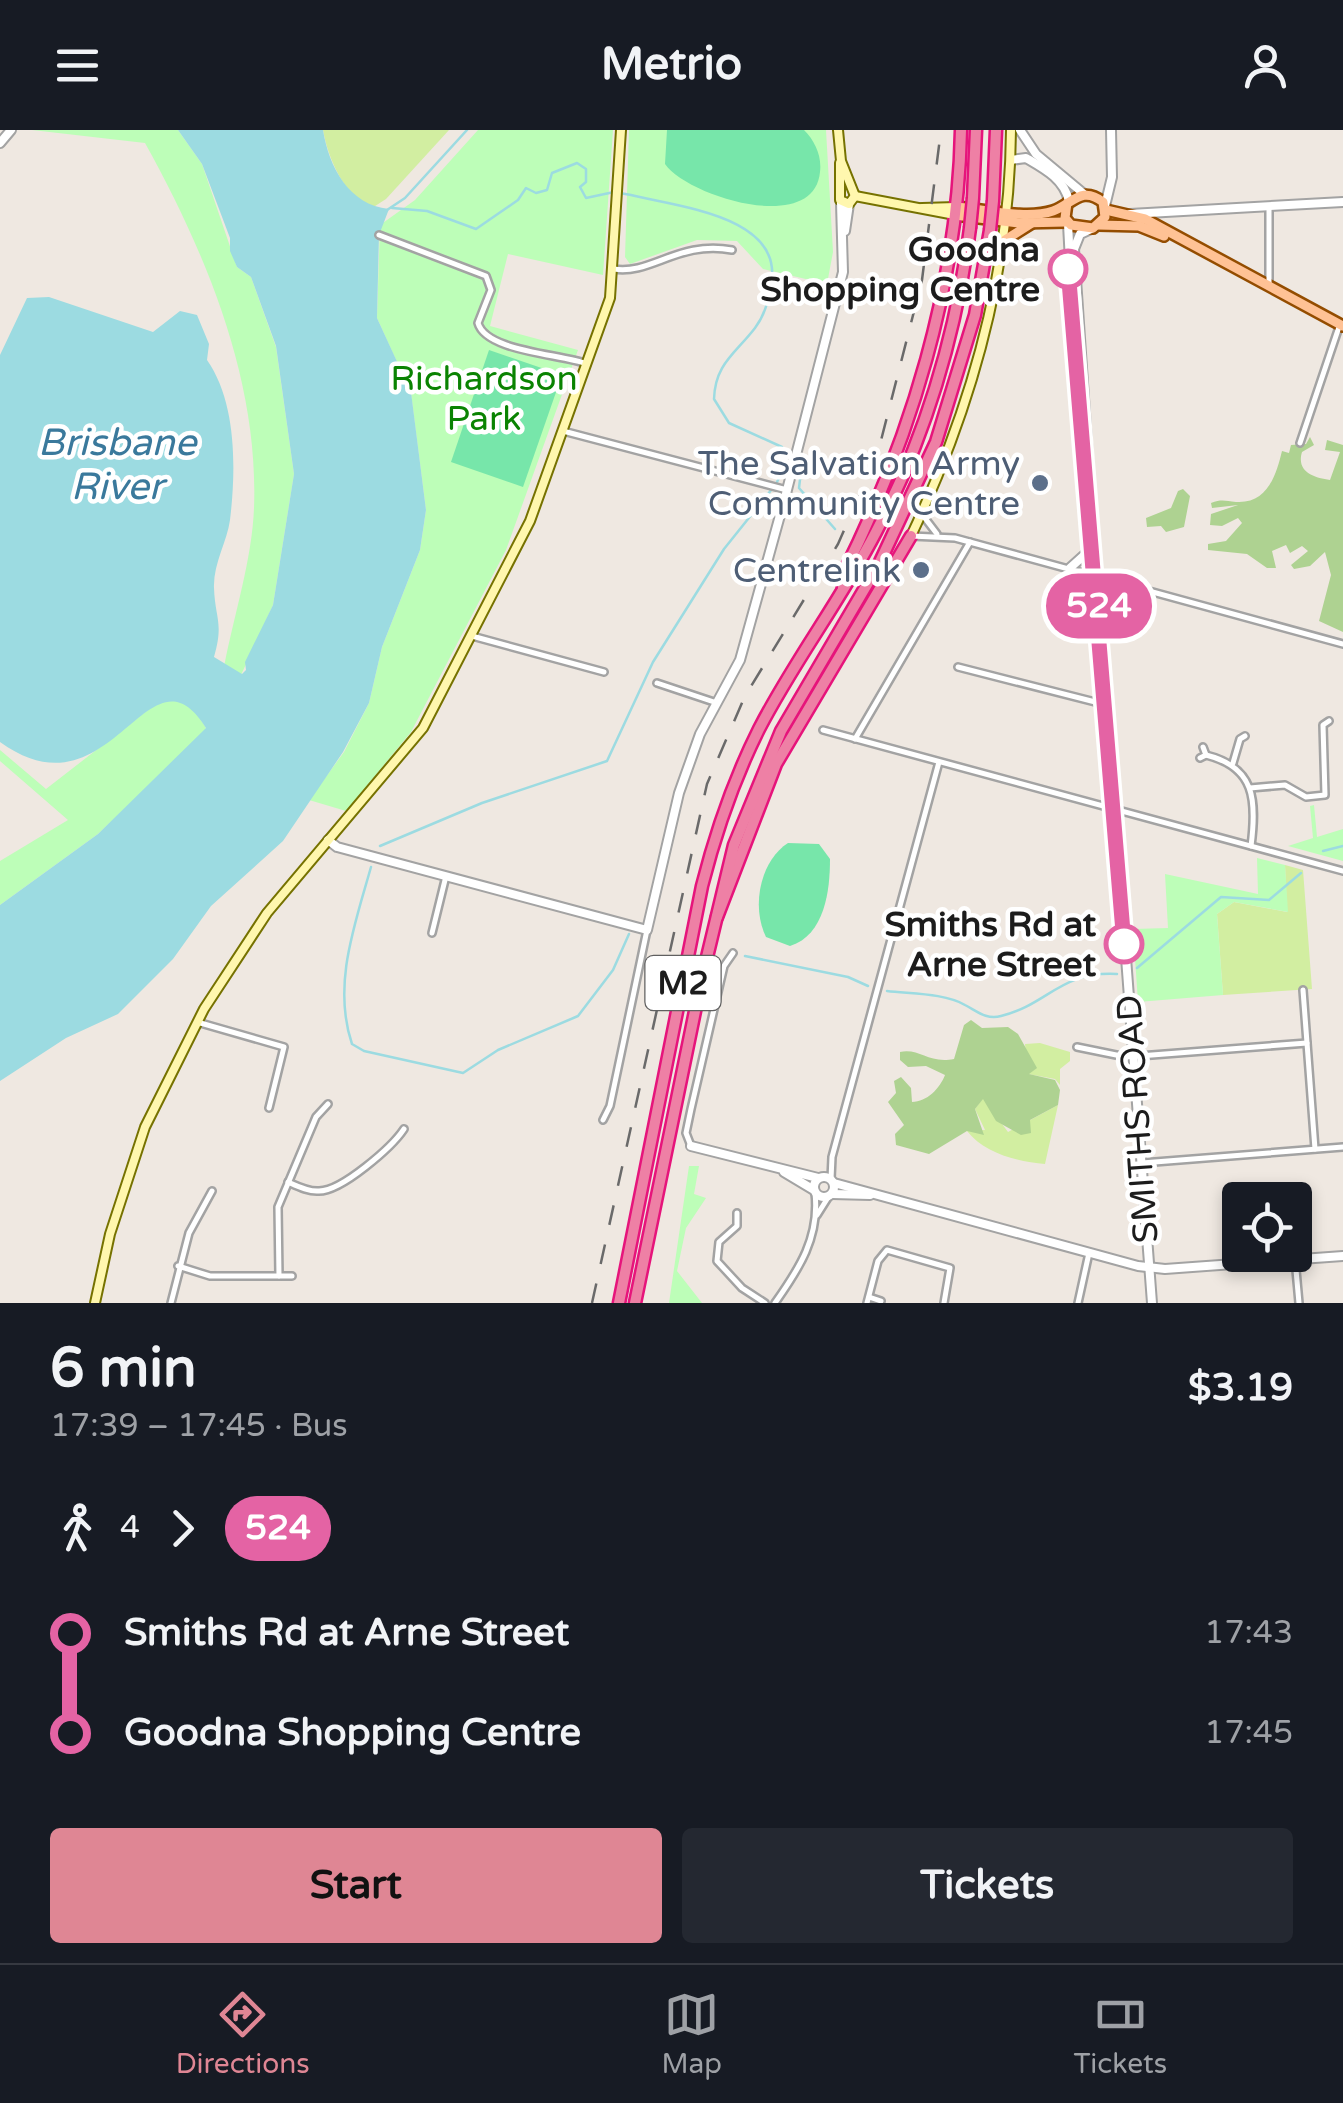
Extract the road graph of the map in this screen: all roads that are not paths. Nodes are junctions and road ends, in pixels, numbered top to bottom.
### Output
1 (11, 130) edge
2 (621, 130) edge
3 (838, 130) edge
4 (961, 130) edge
5 (976, 130) edge
6 (996, 130) edge
7 (1011, 130) edge
8 (1020, 130) edge
9 (1111, 130) edge
10 (0, 143) edge
11 (1011, 160) junction
12 (1110, 163) junction
13 (1089, 195) junction
14 (847, 196) junction
15 (1068, 202) junction
16 (1343, 202) edge
17 (1105, 208) junction
18 (1268, 208) junction
19 (955, 211) junction
20 (1122, 215) junction
21 (1006, 216) junction
22 (1032, 223) junction
23 (1067, 223) junction
24 (1095, 226) junction
25 (379, 236) dead end
26 (1005, 240) junction
27 (1181, 242) junction
28 (732, 250) dead end
29 (614, 269) junction
30 (1269, 288) junction
31 (1341, 325) edge
32 (588, 364) junction
33 (563, 431) junction
34 (1300, 442) dead end
35 (787, 490) junction
36 (922, 513) junction
37 (938, 534) junction
38 (911, 536) junction
39 (970, 542) junction
40 (1090, 550) junction
41 (1070, 568) junction
42 (1096, 576) junction
43 (844, 588) junction
44 (472, 636) junction
45 (1343, 644) edge
46 (958, 666) dead end
47 (604, 672) dead end
48 (657, 682) dead end
49 (717, 704) junction
50 (1107, 705) junction
51 (1323, 723) dead end
52 (824, 730) dead end
53 (1240, 736) dead end
54 (854, 739) junction
55 (1203, 747) dead end
56 (940, 762) junction
57 (1233, 763) junction
58 (1250, 788) junction
59 (1114, 808) junction
60 (328, 840) junction
61 (1252, 846) junction
62 (1343, 871) edge
63 (446, 876) junction
64 (714, 921) junction
65 (647, 930) junction
66 (432, 933) dead end
67 (733, 953) dead end
68 (1303, 990) dead end
69 (197, 1022) junction
70 (1307, 1043) junction
71 (1077, 1046) dead end
72 (1132, 1057) junction
73 (328, 1104) dead end
74 (269, 1108) dead end
75 (603, 1120) dead end
76 (404, 1128) dead end
77 (691, 1146) joint
78 (1343, 1147) edge
79 (1315, 1149) junction
80 (832, 1157) junction
81 (1140, 1163) junction
82 (769, 1165) junction
83 (819, 1178) junction
84 (288, 1182) junction
85 (832, 1188) junction
86 (212, 1191) dead end
87 (815, 1191) junction
88 (737, 1213) dead end
89 (814, 1219) junction
90 (1089, 1252) junction
91 (1343, 1256) edge
92 (1312, 1258) edge
93 (1222, 1263) edge
94 (178, 1266) junction
95 (1148, 1268) junction
96 (1296, 1272) edge
97 (279, 1276) junction
98 (292, 1276) dead end
99 (868, 1300) edge
100 (881, 1301) edge
101 (95, 1303) edge
102 (171, 1303) edge
103 (619, 1303) edge
104 (635, 1303) edge
105 (764, 1303) edge
106 (775, 1303) edge
107 (944, 1303) edge
108 (1078, 1303) edge
109 (1152, 1303) edge
110 (1298, 1303) edge

1 - 10 street
2 - 29 main road
3 - 14 main road
4 - 19 highway
5 - 43 highway, M2, bridge
6 - 64 highway, M2, bridge
7 - 11 main road
8 - 13 street
9 - 12 street
11 - 15 street
11 - 21 main road
12 - 13 street
12 - 17 street
13 - 15 main road
13 - 17 main road
14 - 19 main road
14 - 35 street
15 - 21 main road
15 - 23 main road
16 - 18 street
17 - 20 main road
17 - 24 main road
18 - 20 street
18 - 30 street
19 - 21 main road
19 - 43 highway
20 - 27 main road
21 - 22 main road
21 - 26 main road
22 - 23 main road
22 - 26 main road
23 - 24 main road
23 - 40 street, SMITHS ROAD
24 - 27 main road
24 - 42 street, SMITHS ROAD
25 - 32 street
26 - 36 main road
27 - 30 main road
28 - 29 street
29 - 32 main road
30 - 31 main road
31 - 34 street
32 - 33 main road
33 - 35 street
33 - 44 main road
35 - 49 street
36 - 37 street
36 - 38 main road
37 - 38 street
37 - 39 street
38 - 64 highway
39 - 41 street
39 - 54 street
40 - 41 street
40 - 42 street, SMITHS ROAD
41 - 42 street
42 - 45 street
42 - 50 street, SMITHS ROAD
43 - 103 highway, M2
44 - 47 street
44 - 60 main road
46 - 50 street
48 - 49 street
49 - 65 street
50 - 59 street, SMITHS ROAD
51 - 58 street
52 - 54 street
53 - 57 street
54 - 56 street
55 - 57 street
56 - 59 street
56 - 80 street
57 - 58 street
58 - 61 street
59 - 61 street
59 - 72 street, SMITHS ROAD
60 - 63 street
60 - 69 main road
61 - 62 street
63 - 65 street
63 - 66 street
64 - 104 highway, M2
65 - 75 street
67 - 77 street
68 - 70 street
69 - 74 street
69 - 101 main road
70 - 72 street
70 - 79 street
71 - 72 street
72 - 81 street, SMITHS ROAD
73 - 84 street
76 - 84 street
77 - 82 street
78 - 79 street
79 - 81 street
80 - 83 street
80 - 85 street
81 - 95 street, SMITHS ROAD
82 - 83 street
82 - 87 street
83 - 85 street
83 - 87 street
84 - 97 street
85 - 87 street
85 - 89 street
85 - 90 street
86 - 94 street
87 - 89 street
88 - 105 street
89 - 106 street
90 - 95 street
90 - 108 street
91 - 92 street
93 - 95 street
94 - 97 street
94 - 102 street
95 - 109 street, SMITHS ROAD
96 - 110 street
97 - 98 street
99 - 100 street
99 - 107 street

